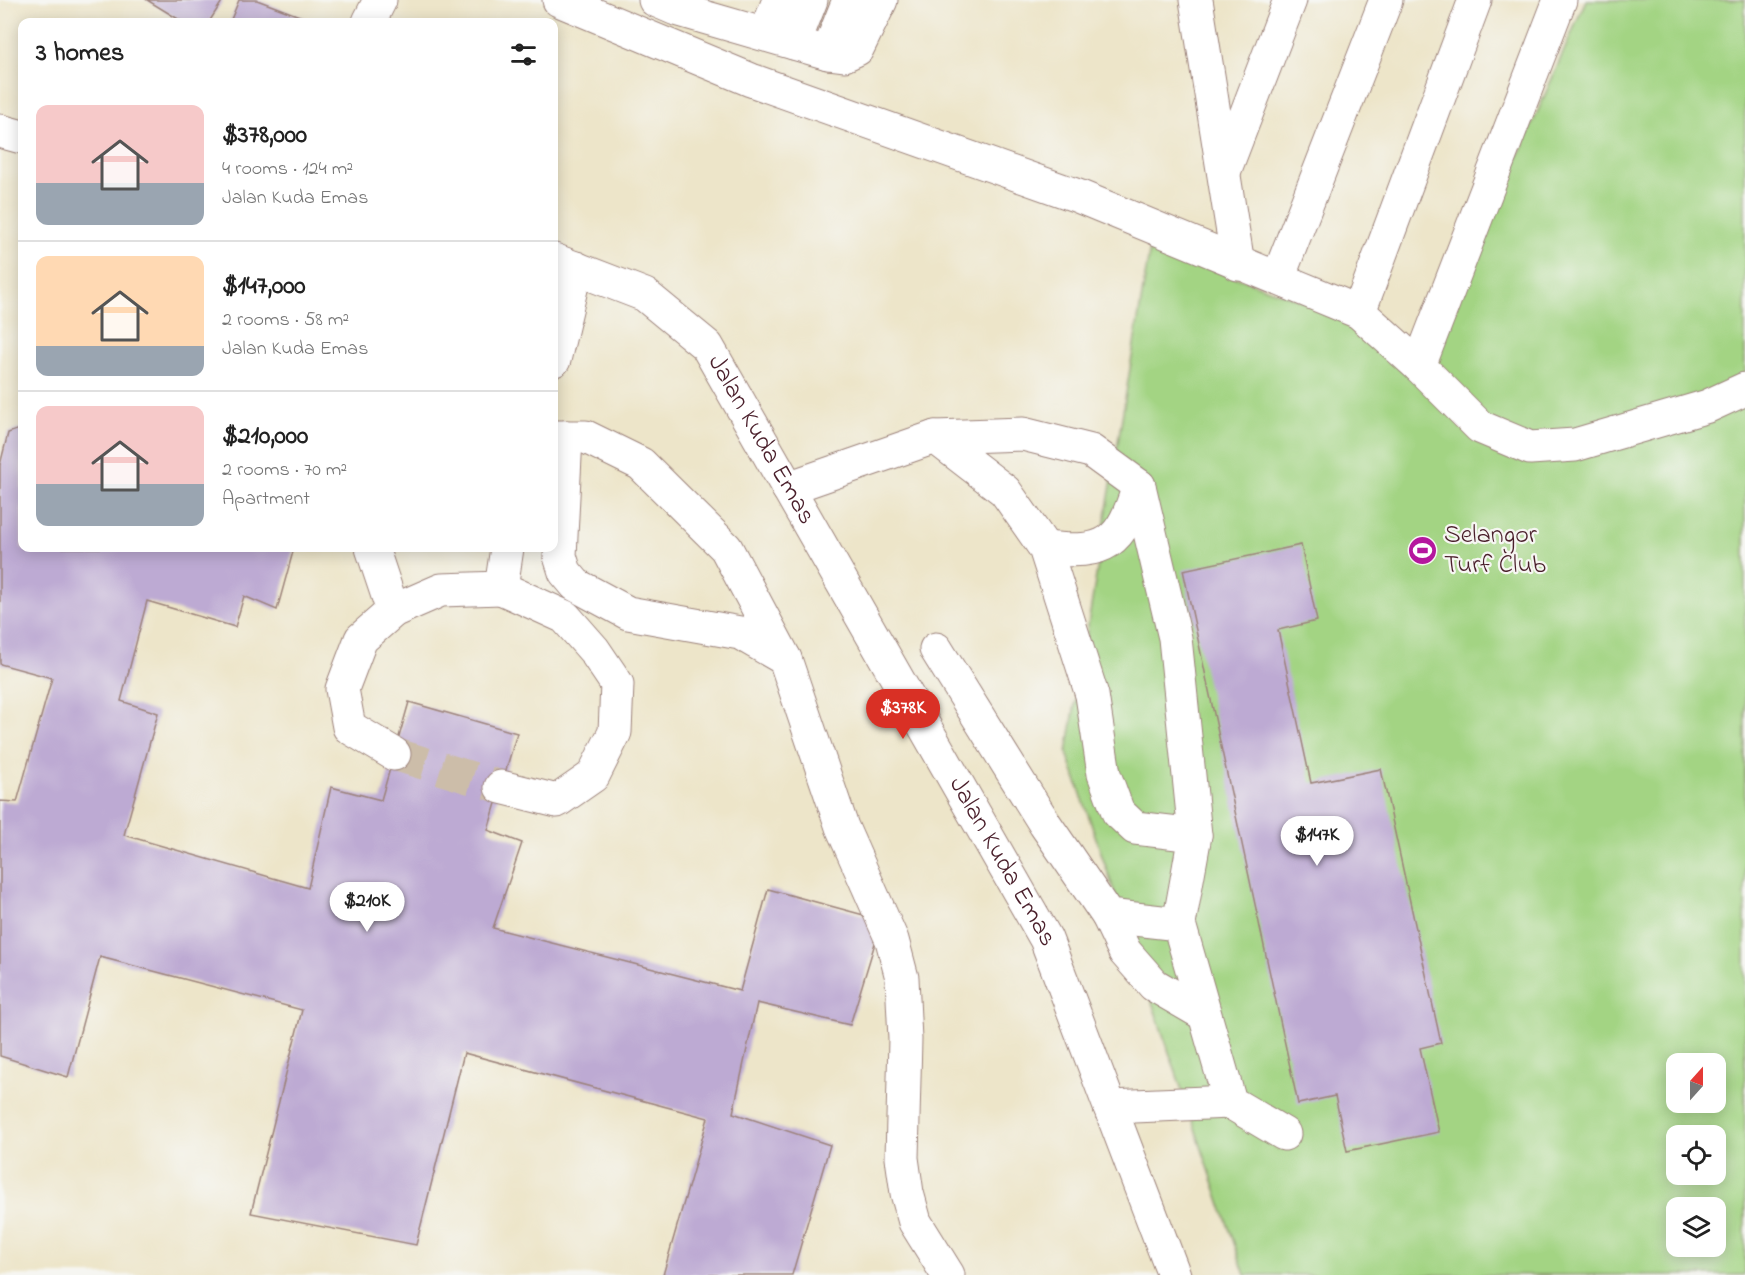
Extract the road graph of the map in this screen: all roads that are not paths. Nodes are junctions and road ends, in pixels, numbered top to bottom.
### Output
1 (380, 0) edge
2 (559, 0) edge
3 (655, 0) edge
4 (779, 0) edge
5 (811, 0) edge
6 (849, 0) edge
7 (881, 0) edge
8 (1290, 0) edge
9 (1386, 0) edge
10 (1475, 0) edge
11 (1560, 0) edge
12 (1201, 7) edge
13 (608, 9) edge
14 (371, 18) edge
15 (780, 39) junction
16 (828, 53) junction
17 (0, 131) edge
18 (18, 136) edge
19 (1224, 172) junction
20 (565, 264) edge
21 (1238, 264) junction
22 (1278, 278) junction
23 (1359, 312) junction
24 (558, 325) edge
25 (1419, 366) junction
26 (1745, 389) edge
27 (560, 437) edge
28 (935, 437) junction
29 (1138, 486) junction
30 (788, 488) junction
31 (1045, 548) junction
32 (373, 552) edge
33 (506, 552) edge
34 (501, 588) junction
35 (393, 610) junction
36 (936, 649) dead end
37 (785, 659) junction
38 (394, 754) tunnel mouth
39 (501, 787) tunnel mouth
40 (1195, 835) junction
41 (1108, 916) junction
42 (1179, 924) junction
43 (1204, 1014) junction
44 (1230, 1102) junction
45 (1110, 1107) junction
46 (1284, 1134) dead end
47 (948, 1275) edge
48 (1174, 1275) edge

1 - 14 street
2 - 13 street
3 - 15 street
4 - 15 street
5 - 15 street
6 - 16 street
7 - 16 street
8 - 19 street
9 - 22 street
10 - 23 street
11 - 25 street
12 - 19 street
13 - 21 street
15 - 16 street
17 - 18 street
19 - 21 street
20 - 24 street
20 - 30 street, Jalan Kuda Emas
21 - 22 street
22 - 23 street
23 - 25 street
25 - 26 street
27 - 37 street
27 - 37 street
28 - 29 street
28 - 30 street
28 - 31 street
29 - 31 street
29 - 40 street
30 - 45 street, Jalan Kuda Emas
31 - 40 street
32 - 35 street
33 - 34 street
34 - 35 street
34 - 39 street
35 - 38 street
36 - 41 street
37 - 47 street
40 - 42 street
41 - 42 street
41 - 43 street
42 - 43 street
43 - 44 street
44 - 45 street
44 - 46 street
45 - 48 street, Jalan Kuda Emas

